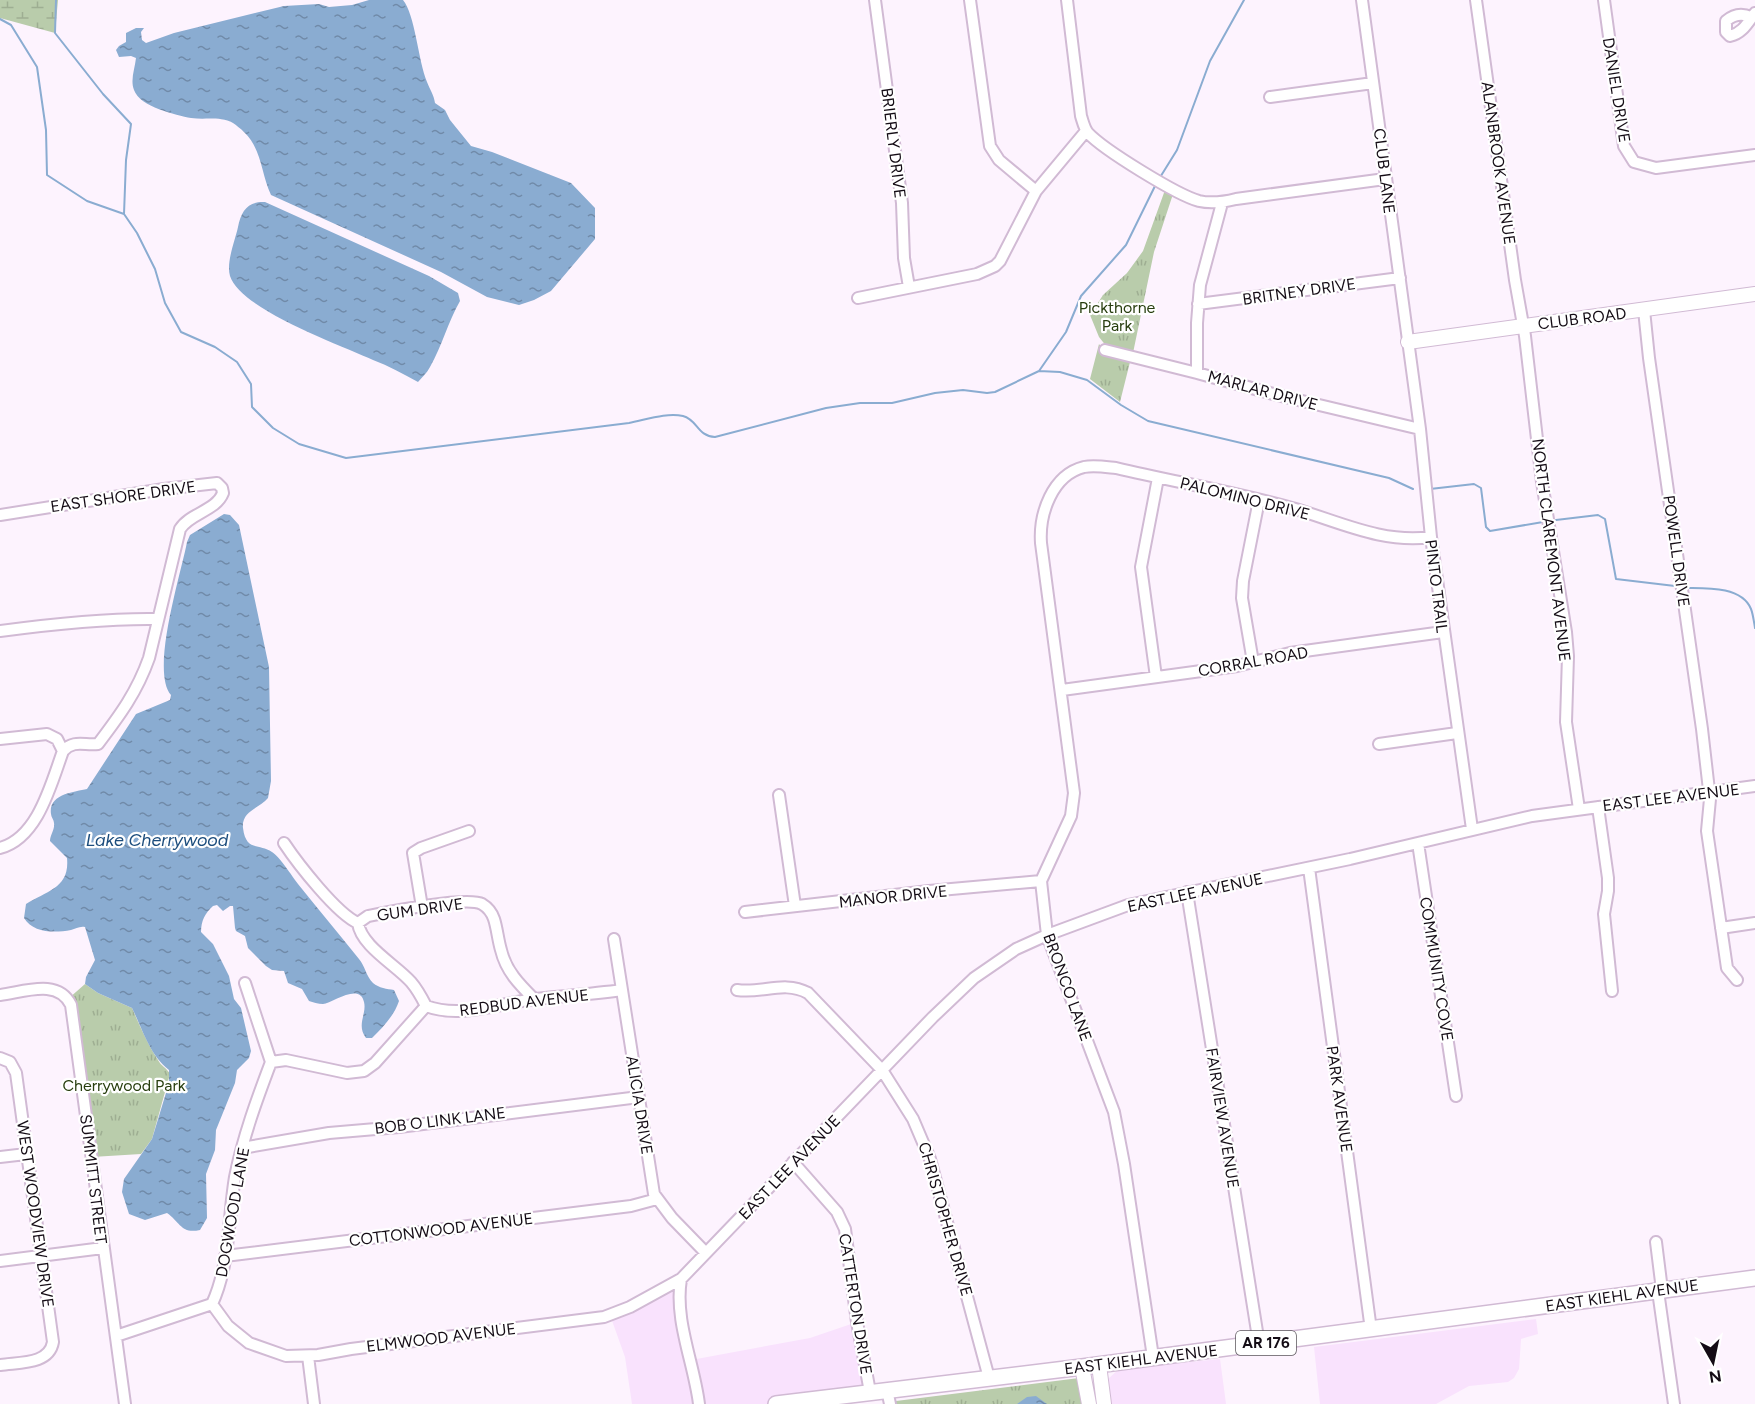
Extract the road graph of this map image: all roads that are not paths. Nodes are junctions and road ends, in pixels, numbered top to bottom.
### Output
1 (875, 0) edge
2 (970, 0) edge
3 (1067, 0) edge
4 (1362, 0) edge
5 (1476, 0) edge
6 (1604, 0) edge
7 (1373, 83) junction
8 (1270, 97) dead end
9 (1086, 131) junction
10 (1755, 154) edge
11 (1385, 179) junction
12 (1036, 191) junction
13 (1221, 203) junction
14 (1400, 278) junction
15 (909, 287) junction
16 (1755, 294) edge
17 (858, 298) dead end
18 (1198, 304) junction
19 (1644, 310) junction
20 (1523, 326) junction
21 (1408, 342) junction
22 (1105, 350) dead end
23 (1197, 373) junction
24 (1420, 429) junction
25 (1158, 478) junction
26 (1259, 500) junction
27 (0, 515) edge
28 (1431, 537) junction
29 (158, 619) junction
30 (0, 631) edge
31 (1443, 632) junction
32 (1253, 662) junction
33 (1156, 677) junction
34 (1062, 690) junction
35 (1457, 733) junction
36 (0, 739) edge
37 (1379, 744) dead end
38 (63, 751) junction
39 (1755, 786) edge
40 (1709, 793) junction
41 (779, 795) dead end
42 (1598, 807) junction
43 (1579, 809) junction
44 (1472, 829) junction
45 (469, 831) dead end
46 (284, 843) dead end
47 (1418, 843) junction
48 (0, 848) edge
49 (1309, 868) junction
50 (1041, 881) junction
51 (1187, 892) junction
52 (795, 906) junction
53 (422, 907) junction
54 (745, 912) dead end
55 (358, 923) junction
56 (1755, 923) edge
57 (1721, 928) junction
58 (1047, 935) junction
59 (614, 939) dead end
60 (1737, 980) dead end
61 (245, 983) dead end
62 (622, 990) junction
63 (737, 990) dead end
64 (1612, 991) dead end
65 (0, 995) edge
66 (534, 999) junction
67 (426, 1006) junction
68 (0, 1058) edge
69 (271, 1062) junction
70 (882, 1070) junction
71 (1456, 1096) dead end
72 (639, 1097) junction
73 (242, 1148) junction
74 (26, 1154) junction
75 (0, 1157) edge
76 (793, 1162) junction
77 (657, 1199) junction
78 (1656, 1242) dead end
79 (103, 1248) junction
80 (705, 1252) junction
81 (41, 1256) junction
82 (225, 1256) junction
83 (0, 1261) edge
84 (1755, 1278) edge
85 (681, 1279) junction
86 (1660, 1290) junction
87 (212, 1304) junction
88 (1371, 1330) junction
89 (116, 1336) junction
90 (1259, 1344) junction
91 (308, 1356) junction
92 (1153, 1357) junction
93 (0, 1365) edge
94 (1099, 1365) junction
95 (1082, 1368) junction
96 (989, 1378) junction
97 (870, 1392) junction
98 (889, 1397) edge
99 (801, 1402) edge
100 (125, 1404) edge
101 (315, 1404) edge
102 (699, 1404) edge
103 (776, 1404) edge
104 (1089, 1404) edge
105 (1104, 1404) edge
106 (1674, 1404) edge

1 - 15 street, BRIERLY DRIVE
2 - 12 street
3 - 9 street
4 - 7 street, CLUB LANE
5 - 20 street, ALANBROOK AVENUE
6 - 10 street, DANIEL DRIVE
7 - 8 street
7 - 11 street, CLUB LANE
9 - 12 street
9 - 13 street
11 - 13 street
11 - 14 street, CLUB LANE
12 - 15 street
13 - 18 street
14 - 18 street, BRITNEY DRIVE
14 - 21 street, CLUB LANE
15 - 17 street
16 - 19 street, CLUB ROAD
18 - 23 street
19 - 20 street, CLUB ROAD
19 - 40 street, POWELL DRIVE
20 - 21 street, CLUB ROAD
20 - 43 street, NORTH CLAREMONT AVENUE
21 - 24 street, PINTO TRAIL
22 - 23 street, MARLAR DRIVE
23 - 24 street, MARLAR DRIVE
24 - 28 street, PINTO TRAIL
25 - 26 street, PALOMINO DRIVE
25 - 33 street
25 - 34 street, PALOMINO DRIVE
26 - 28 street, PALOMINO DRIVE
26 - 32 street
27 - 29 street, EAST SHORE DRIVE
28 - 31 street, PINTO TRAIL
29 - 30 street
29 - 38 street, EAST SHORE DRIVE
31 - 32 street, CORRAL ROAD
31 - 35 street, PINTO TRAIL
32 - 33 street, CORRAL ROAD
33 - 34 street, CORRAL ROAD
34 - 50 street
35 - 37 street
35 - 44 street, PINTO TRAIL
36 - 38 street
38 - 48 street
39 - 40 street, EAST LEE AVENUE
40 - 42 street, EAST LEE AVENUE
40 - 57 street, POWELL DRIVE
41 - 52 street
42 - 43 street, EAST LEE AVENUE
42 - 64 street
43 - 44 street, EAST LEE AVENUE
44 - 47 street, EAST LEE AVENUE
45 - 53 street
46 - 55 street, GUM DRIVE
47 - 49 street, EAST LEE AVENUE
47 - 71 street, COMMUNITY COVE
49 - 51 street, EAST LEE AVENUE
49 - 88 street, PARK AVENUE
50 - 52 street, MANOR DRIVE
50 - 58 street, BRONCO LANE
51 - 58 street, EAST LEE AVENUE
51 - 90 street, FAIRVIEW AVENUE
52 - 54 street, MANOR DRIVE
53 - 55 street, GUM DRIVE
53 - 66 street, GUM DRIVE
55 - 67 street, GUM DRIVE
56 - 57 street
57 - 60 street, POWELL DRIVE
58 - 70 street, EAST LEE AVENUE
58 - 92 street, BRONCO LANE
59 - 62 street, ALICIA DRIVE
61 - 69 street
62 - 66 street, REDBUD AVENUE
62 - 72 street, ALICIA DRIVE
63 - 70 street, CHRISTOPHER DRIVE
65 - 79 street, SUMMITT STREET
66 - 67 street, REDBUD AVENUE
67 - 69 street
68 - 74 street, WEST WOODVIEW DRIVE
69 - 73 street, DOGWOOD LANE
70 - 76 street, EAST LEE AVENUE
70 - 96 street, CHRISTOPHER DRIVE
72 - 73 street, BOB O LINK LANE
72 - 77 street, ALICIA DRIVE
73 - 82 street, DOGWOOD LANE
74 - 75 street
74 - 81 street, WEST WOODVIEW DRIVE
76 - 80 street, EAST LEE AVENUE
76 - 97 street, CATTERTON DRIVE
77 - 80 street, ALICIA DRIVE
77 - 82 street, COTTONWOOD AVENUE
78 - 86 street
79 - 81 street
79 - 89 street, SUMMITT STREET
80 - 85 street, EAST LEE AVENUE
81 - 83 street
81 - 93 street, WEST WOODVIEW DRIVE
82 - 87 street, DOGWOOD LANE
84 - 86 main road, EAST KIEHL AVENUE / AR 176
85 - 91 street, ELMWOOD AVENUE
85 - 102 street
86 - 88 main road, EAST KIEHL AVENUE / AR 176
86 - 106 street
87 - 89 street
87 - 91 street, ELMWOOD AVENUE
88 - 90 main road, EAST KIEHL AVENUE / AR 176
89 - 100 street, SUMMITT STREET
90 - 92 main road, EAST KIEHL AVENUE / AR 176
91 - 101 street
92 - 94 main road, EAST KIEHL AVENUE / AR 176
94 - 95 main road, EAST KIEHL AVENUE / AR 176
94 - 105 street
95 - 96 main road, EAST KIEHL AVENUE / AR 176
95 - 104 street
96 - 98 main road, EAST KIEHL AVENUE / AR 176
97 - 98 main road, EAST KIEHL AVENUE / AR 176
97 - 99 main road, EAST KIEHL AVENUE / AR 176
99 - 103 main road, EAST KIEHL AVENUE / AR 176

